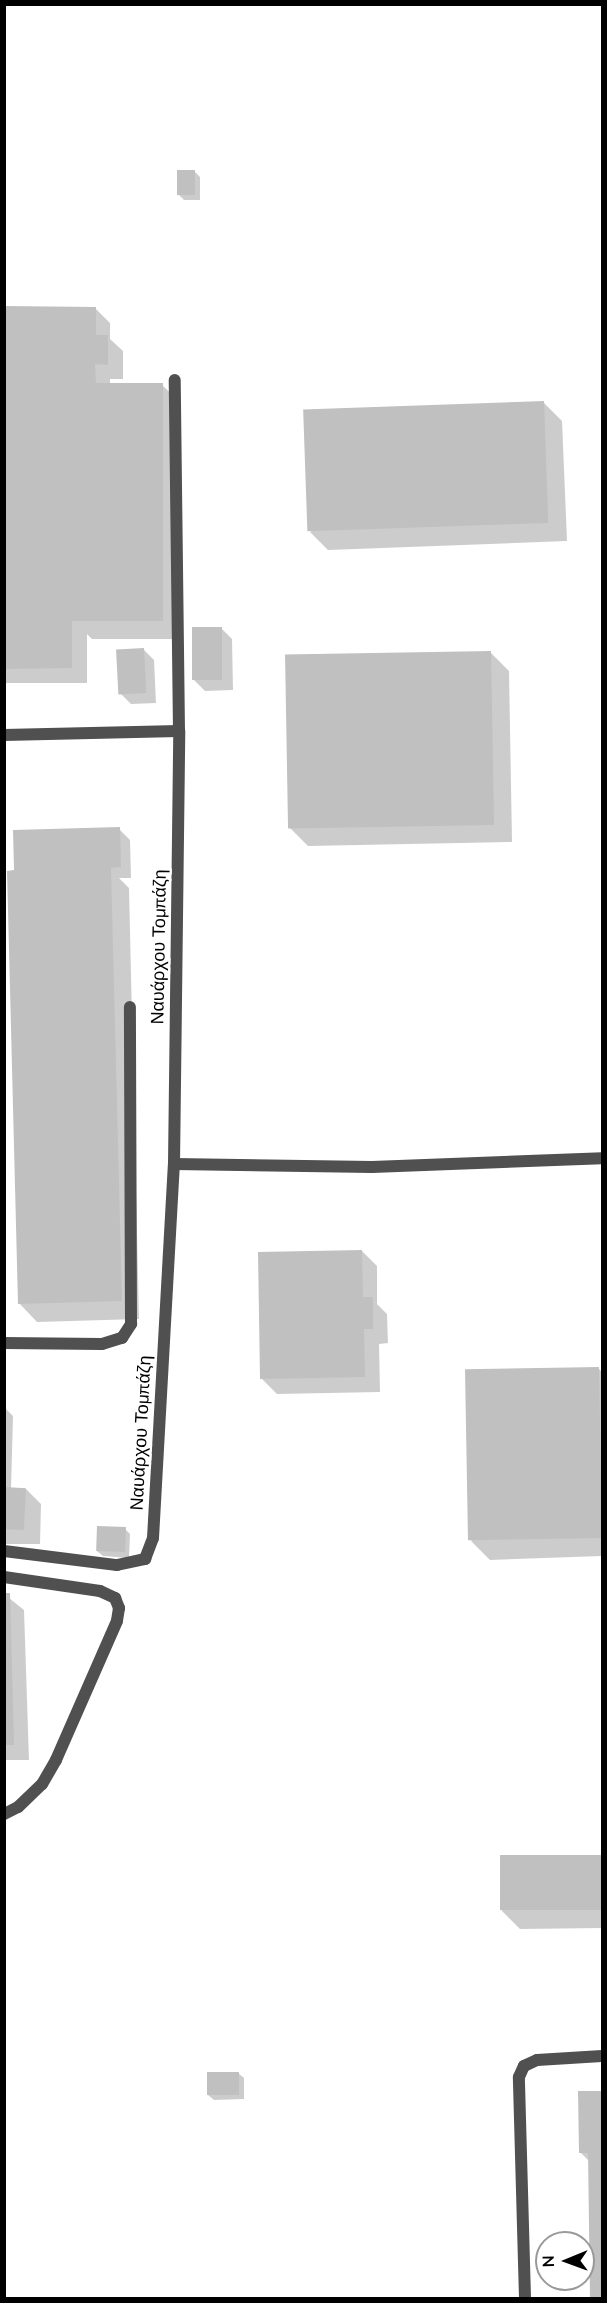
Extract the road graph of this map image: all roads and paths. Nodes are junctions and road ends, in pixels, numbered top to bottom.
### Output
1 (175, 380) dead end
2 (179, 731) junction
3 (4, 735) edge
4 (130, 1007) dead end
5 (603, 1158) edge
6 (174, 1164) junction
7 (4, 1343) edge
8 (4, 1551) edge
9 (4, 1577) edge
10 (4, 1814) edge
11 (603, 2056) edge
12 (525, 2298) edge

1 - 2 street, Ναυάρχου Τομπάζη
2 - 3 street
2 - 6 street, Ναυάρχου Τομπάζη
4 - 7 street
5 - 6 street
6 - 8 street, Ναυάρχου Τομπάζη
9 - 10 street
11 - 12 street

